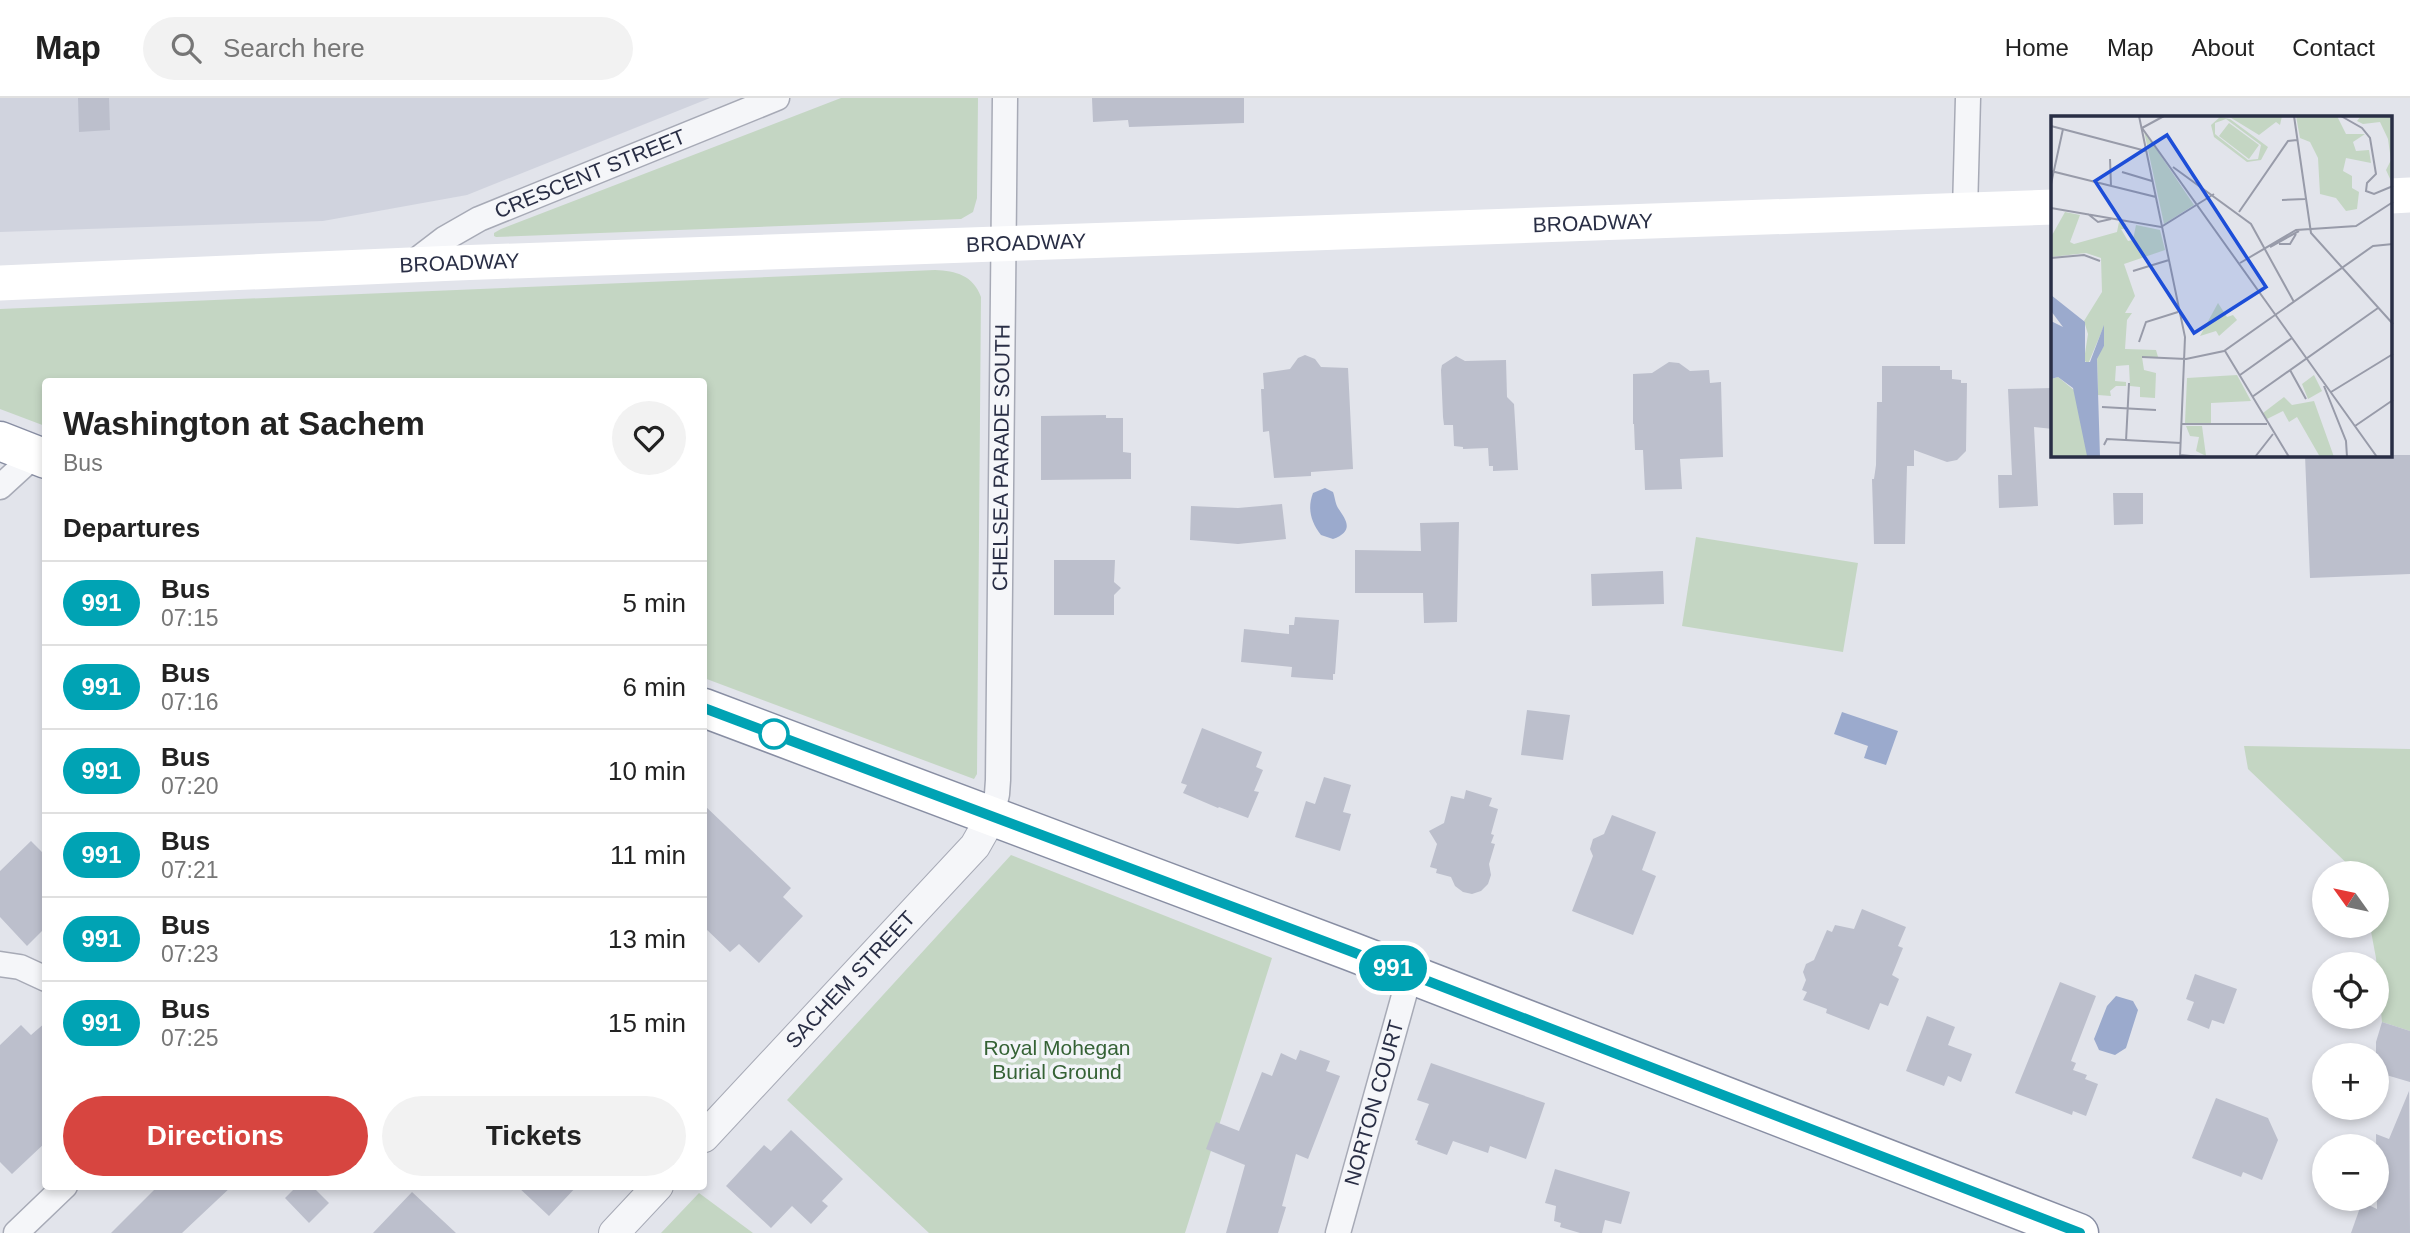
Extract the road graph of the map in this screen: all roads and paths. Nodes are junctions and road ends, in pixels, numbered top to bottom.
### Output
1 (777, 98) edge
2 (1005, 98) edge
3 (1968, 98) edge
4 (2410, 195) edge
5 (2392, 196) edge
6 (2051, 208) edge
7 (1965, 211) junction
8 (1003, 244) junction
9 (410, 265) junction
10 (0, 283) edge
11 (0, 441) edge
12 (40, 457) edge
13 (0, 487) edge
14 (707, 709) edge
15 (992, 817) junction
16 (0, 964) edge
17 (1410, 975) junction
18 (42, 977) edge
19 (707, 1134) edge
20 (61, 1190) edge
21 (654, 1190) edge
22 (2066, 1231) edge
23 (16, 1233) edge
24 (614, 1233) edge
25 (1338, 1233) edge

1 - 9 street, CRESCENT STREET
2 - 8 street, CHELSEA PARADE SOUTH
3 - 7 street
4 - 5 main road
6 - 7 main road, BROADWAY
7 - 8 main road, BROADWAY
8 - 9 main road, BROADWAY
8 - 15 street, CHELSEA PARADE SOUTH
9 - 10 main road, BROADWAY
11 - 12 highway
12 - 13 street
14 - 15 highway
15 - 17 highway
15 - 19 street, SACHEM STREET
16 - 18 street
17 - 22 highway
17 - 25 street, NORTON COURT
20 - 23 street
21 - 24 street

